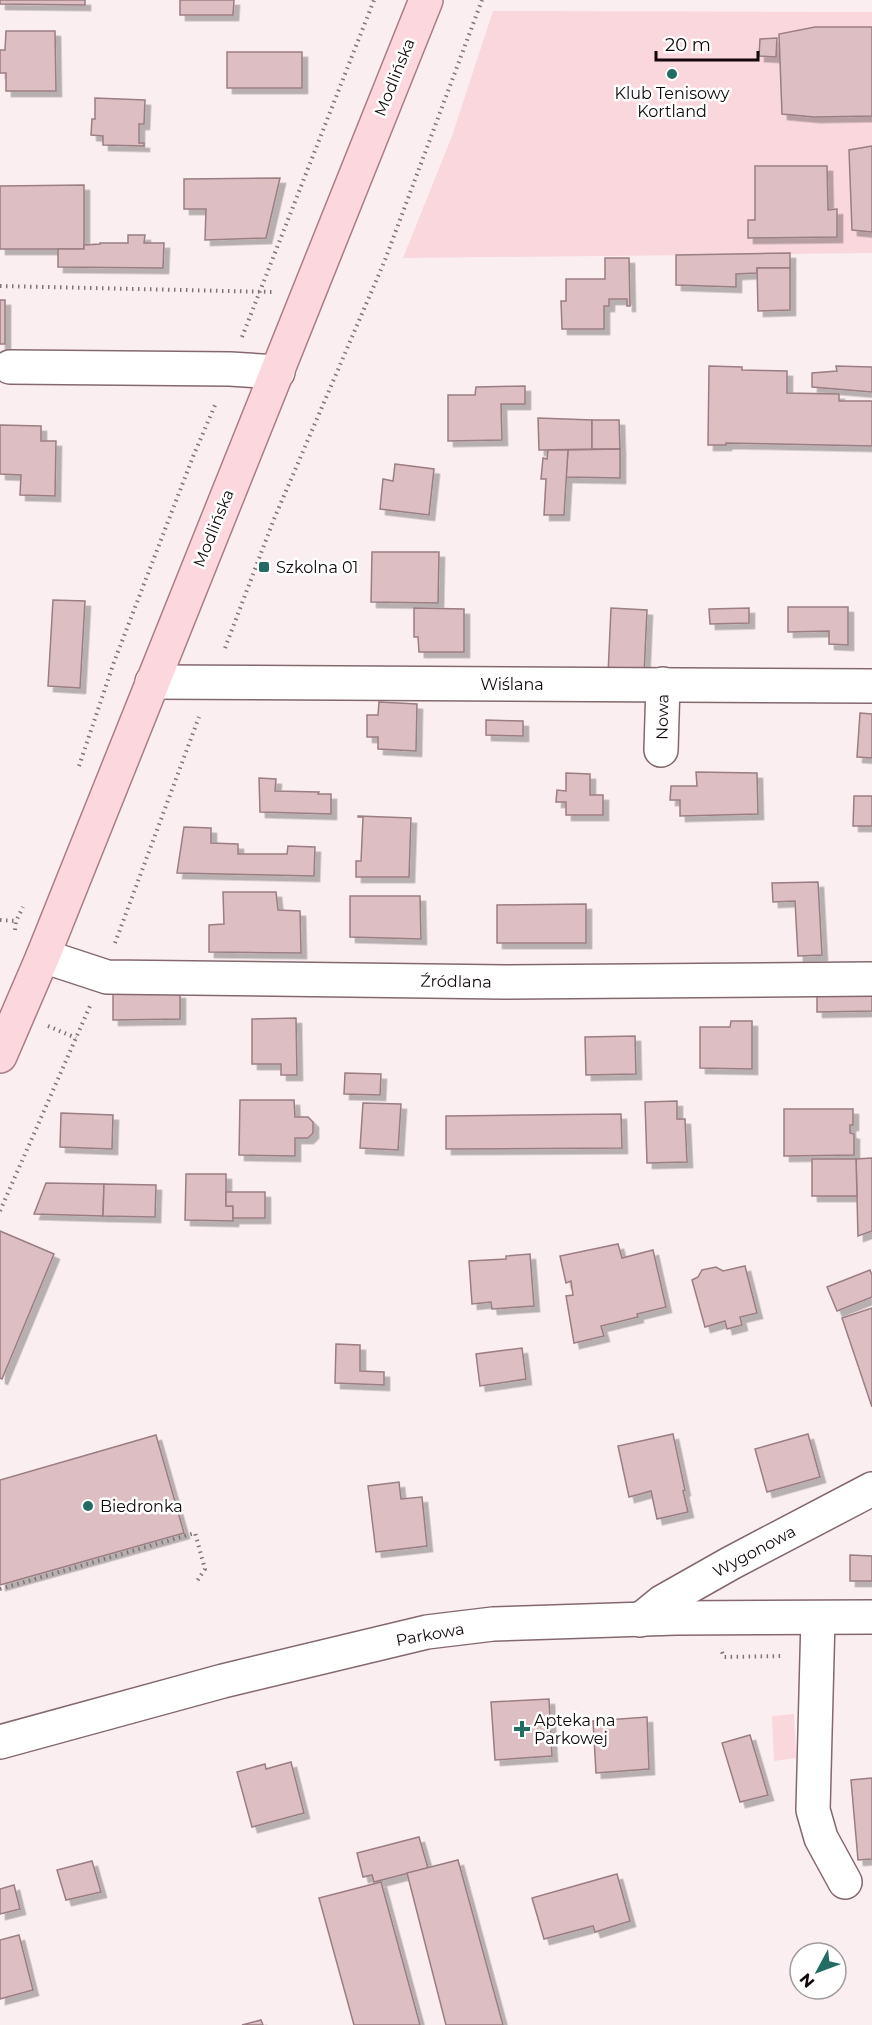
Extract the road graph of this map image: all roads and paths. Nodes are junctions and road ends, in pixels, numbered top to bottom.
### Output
1 (374, 0) edge
2 (426, 0) edge
3 (482, 0) edge
4 (0, 286) edge
5 (258, 292) junction
6 (307, 293) junction
7 (10, 367) dead end
8 (230, 369) junction
9 (278, 372) junction
10 (152, 682) junction
11 (212, 683) junction
12 (663, 684) junction
13 (872, 686) edge
14 (662, 750) dead end
15 (76, 775) dead end
16 (27, 900) dead end
17 (0, 920) edge
18 (16, 921) junction
19 (13, 940) dead end
20 (43, 956) junction
21 (103, 976) junction
22 (872, 979) edge
23 (0, 1056) edge
24 (0, 1211) edge
25 (872, 1489) edge
26 (196, 1581) dead end
27 (0, 1589) edge
28 (872, 1617) edge
29 (818, 1618) junction
30 (640, 1620) junction
31 (0, 1742) edge
32 (845, 1882) dead end

1 - 5 path
2 - 6 main road, Modlińska
3 - 11 path
4 - 5 path
5 - 6 path
5 - 8 path
6 - 9 main road, Modlińska
7 - 8 street
8 - 9 street
8 - 15 path
9 - 10 main road, Modlińska
10 - 11 street, Wiślana
10 - 20 main road, Modlińska
11 - 12 street, Wiślana
11 - 21 path
12 - 13 street, Wiślana
12 - 14 street, Nowa
16 - 18 path
17 - 18 path
18 - 19 path
20 - 21 street, Źródlana
20 - 23 main road, Modlińska
21 - 22 street, Źródlana
21 - 24 path
25 - 30 street, Wygonowa
26 - 27 path
28 - 29 street, Parkowa
29 - 30 street, Parkowa
29 - 32 street
30 - 31 street, Parkowa

